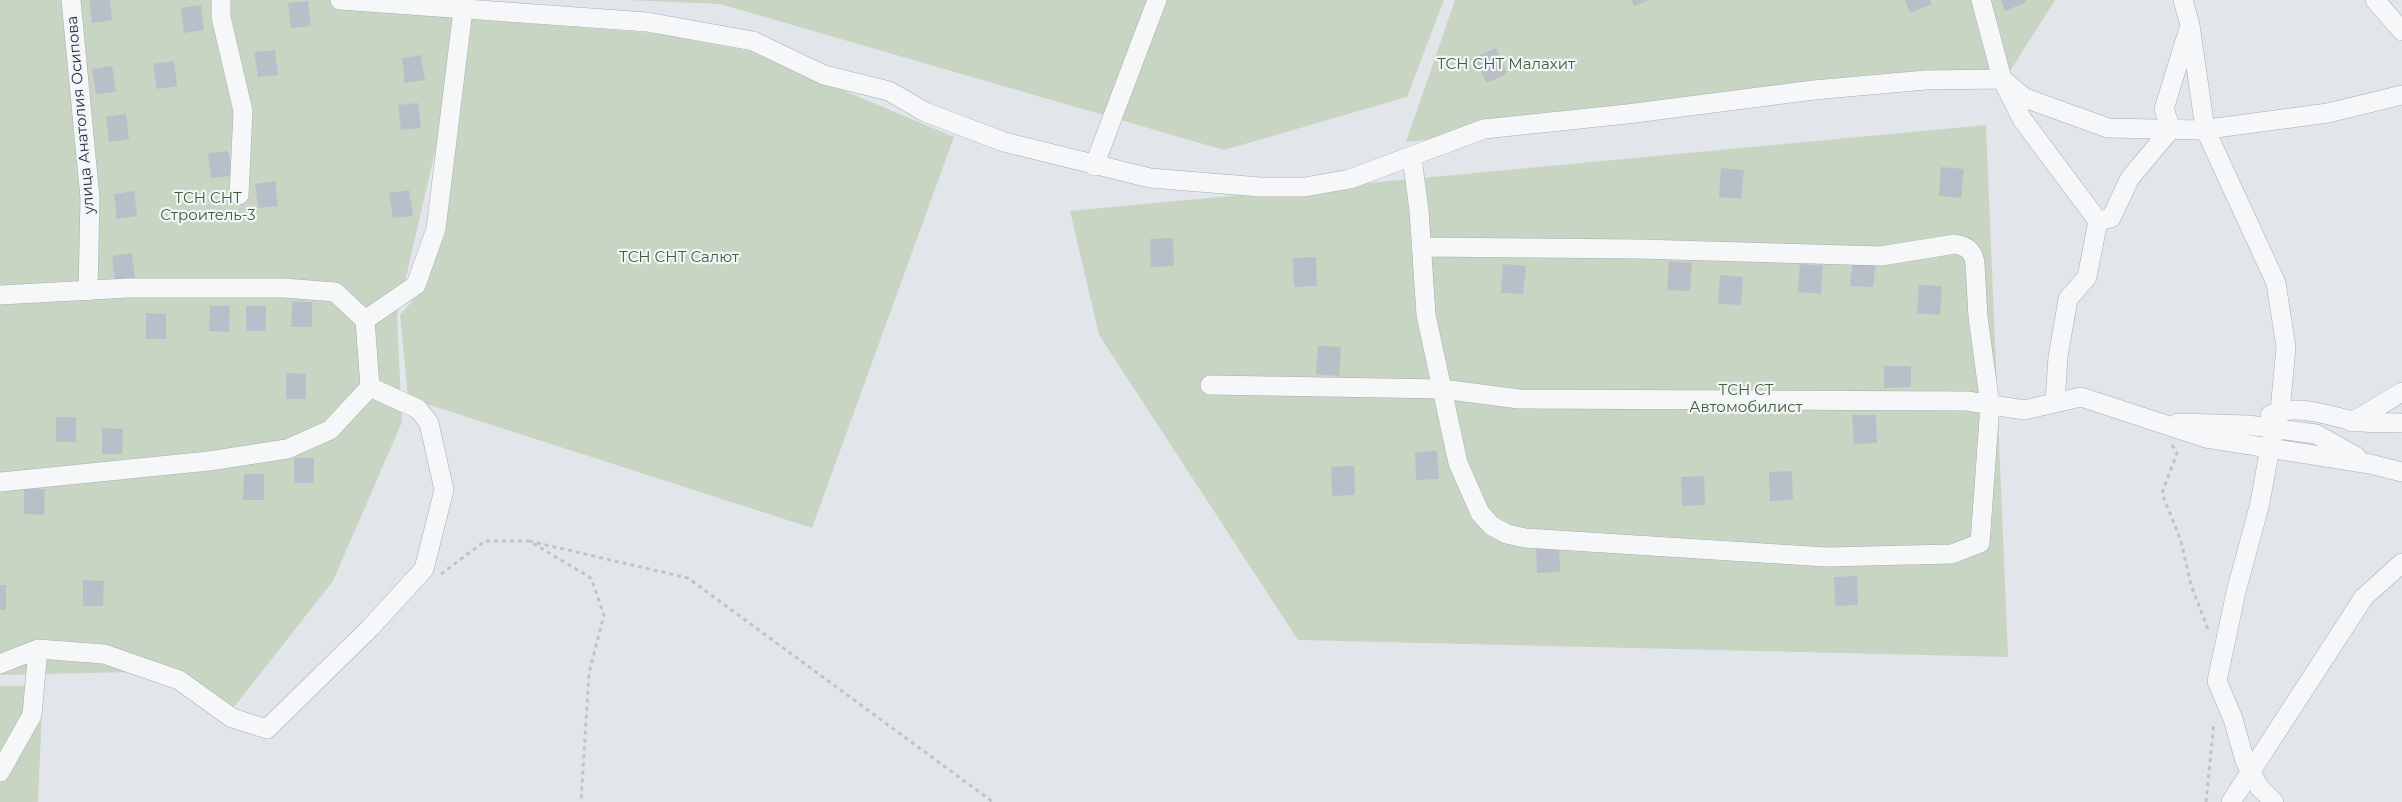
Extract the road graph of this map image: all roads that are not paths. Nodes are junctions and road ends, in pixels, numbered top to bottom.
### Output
1 (71, 0) edge
2 (221, 0) edge
3 (340, 0) edge
4 (1158, 0) edge
5 (1981, 0) edge
6 (2182, 0) edge
7 (2375, 0) edge
8 (462, 10) junction
9 (2190, 25) junction
10 (2402, 31) edge
11 (2002, 79) junction
12 (2402, 95) edge
13 (2171, 129) junction
14 (2206, 129) junction
15 (1412, 158) junction
16 (1094, 166) junction
17 (239, 195) dead end
18 (2098, 221) junction
19 (1422, 247) junction
20 (88, 291) junction
21 (0, 295) edge
22 (365, 320) junction
23 (1210, 385) dead end
24 (370, 387) junction
25 (1442, 389) junction
26 (2402, 392) edge
27 (2055, 402) junction
28 (1990, 405) junction
29 (2278, 420) junction
30 (2355, 421) junction
31 (2160, 423) junction
32 (2402, 423) edge
33 (2316, 434) junction
34 (2270, 448) junction
35 (2370, 464) junction
36 (2402, 472) edge
37 (0, 482) edge
38 (2402, 562) edge
39 (38, 649) junction
40 (0, 664) edge
41 (0, 772) edge
42 (2251, 772) junction
43 (2231, 802) edge
44 (2274, 802) edge

1 - 20 street, улица Анатолия Осипова
2 - 17 street
3 - 8 street
4 - 16 street
5 - 11 street
6 - 9 street
7 - 10 street
8 - 16 street
8 - 22 street
9 - 13 street
9 - 14 street
11 - 13 street
11 - 15 street
11 - 18 street
12 - 14 street
13 - 14 street
13 - 18 street
14 - 29 street
15 - 16 street
15 - 19 street
18 - 27 street
19 - 25 street
19 - 28 street
20 - 21 street
20 - 22 street
22 - 24 street
23 - 25 street
24 - 37 street
24 - 39 street
25 - 28 street
25 - 28 street
26 - 30 street
27 - 28 street
27 - 31 street
29 - 30 street
29 - 31 street
29 - 33 street
29 - 34 street
30 - 32 street
30 - 33 street
31 - 34 street
33 - 34 street
33 - 35 street
34 - 35 street
34 - 42 street
35 - 36 street
38 - 42 street
39 - 40 street
39 - 41 street
42 - 43 street
42 - 44 street

